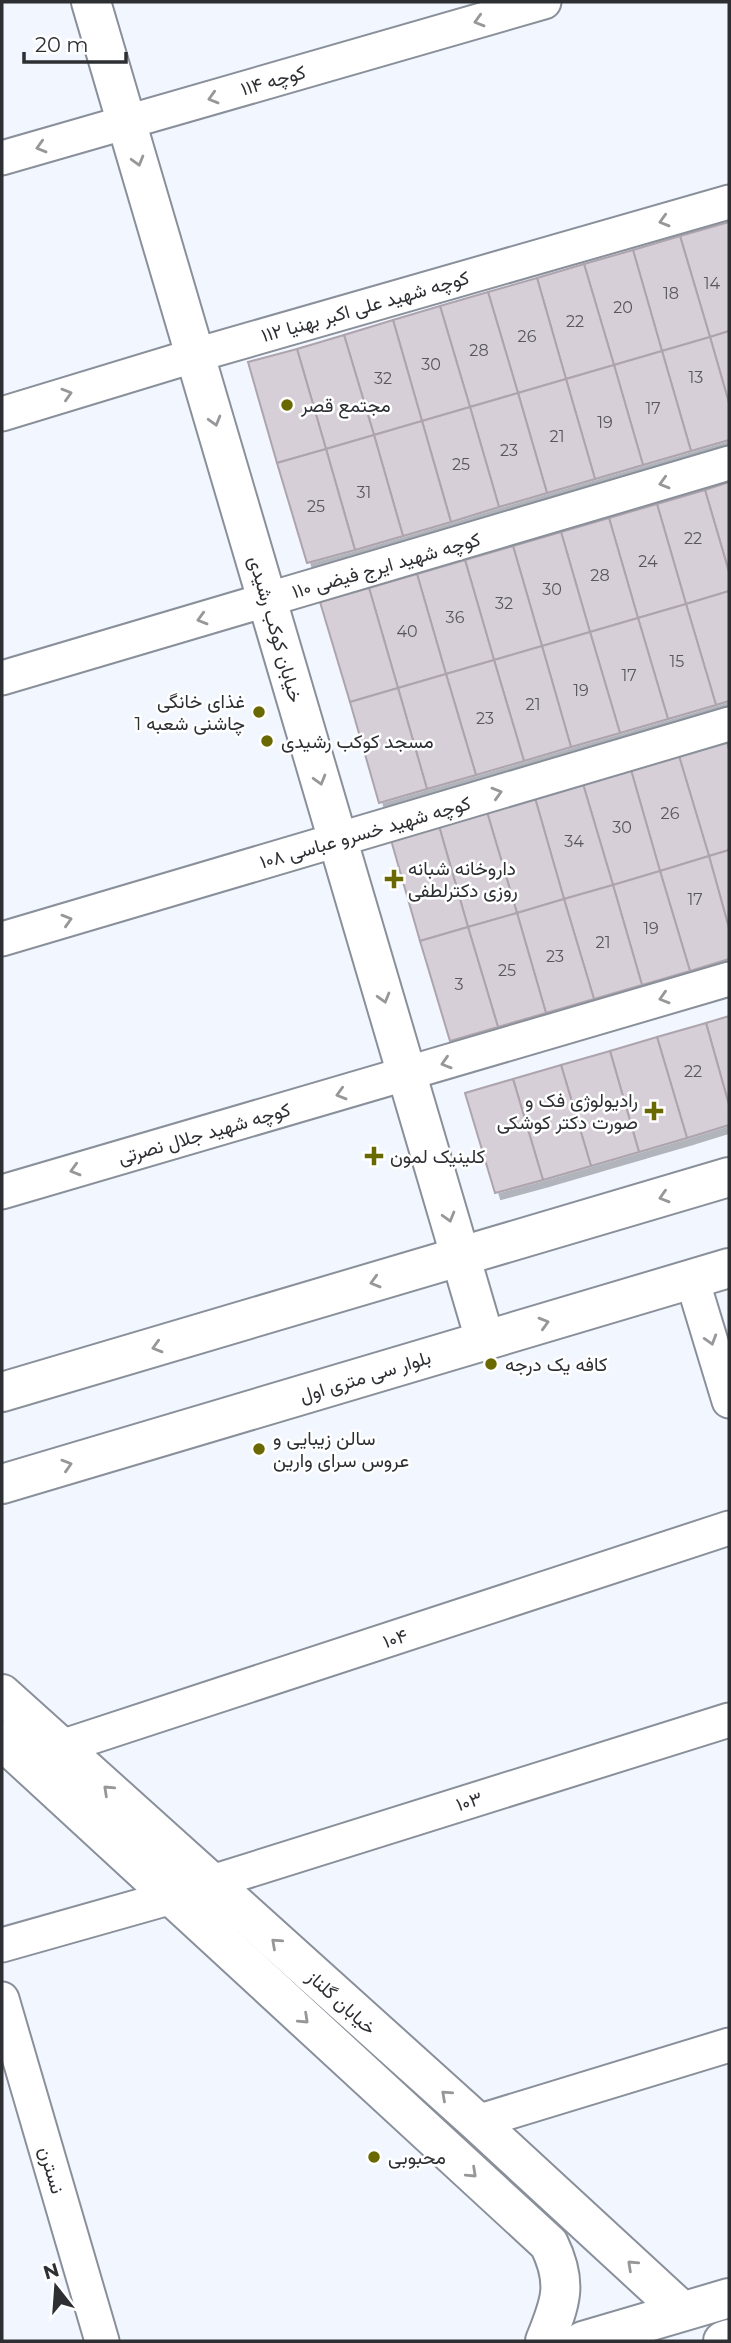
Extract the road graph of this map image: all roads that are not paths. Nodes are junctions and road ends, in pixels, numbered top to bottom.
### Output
1 (92, 2) edge
2 (544, 2) edge
3 (127, 122) junction
4 (2, 158) edge
5 (729, 202) edge
6 (195, 355) junction
7 (2, 414) edge
8 (729, 463) edge
9 (267, 600) junction
10 (2, 678) edge
11 (729, 724) edge
12 (338, 840) junction
13 (2, 939) edge
14 (729, 979) edge
15 (407, 1075) junction
16 (729, 1177) edge
17 (2, 1192) edge
18 (460, 1257) junction
19 (729, 1268) edge
20 (692, 1279) junction
21 (485, 1340) junction
22 (2, 1392) edge
23 (729, 1401) edge
24 (2, 1484) edge
25 (729, 1528) edge
26 (2, 1694) edge
27 (729, 1720) edge
28 (2, 1740) edge
29 (61, 1747) junction
30 (209, 1883) junction
31 (172, 1897) junction
32 (2, 1945) edge
33 (2, 1999) edge
34 (729, 2045) edge
35 (477, 2123) junction
36 (729, 2298) edge
37 (682, 2311) junction
38 (729, 2339) edge
39 (102, 2341) edge
40 (545, 2341) edge
41 (583, 2341) edge
42 (723, 2341) edge

1 - 3 street, خیابان کوکب رشیدی
2 -> 3 street, کوچه ۱۱۴
3 -> 4 street, کوچه ۱۱۴
3 -> 6 street, خیابان کوکب رشیدی
5 -> 6 street, کوچه شهید علی اکبر بهنیا ۱۱۲
7 -> 6 street, کوچه شهید علی اکبر بهنیا ۱۱۲
6 -> 9 street, خیابان کوکب رشیدی
8 -> 9 street, کوچه شهید ایرج فیضی ۱۱۰
9 -> 10 street, کوچه شهید ایرج فیضی ۱۱۰
9 -> 12 street, خیابان کوکب رشیدی
12 -> 11 street, کوچه شهید خسرو عباسی ۱۰۸
13 -> 12 street, کوچه شهید خسرو عباسی ۱۰۸
12 -> 15 street, خیابان کوکب رشیدی
14 -> 15 street, کوچه شهید جلال نصرتی
15 -> 17 street, کوچه شهید جلال نصرتی
15 -> 18 street, خیابان کوکب رشیدی
16 -> 18 street
18 - 21 street, خیابان کوکب رشیدی
18 -> 22 street
19 - 20 street, بلوار سی متری اول
21 -> 20 street, بلوار سی متری اول
20 -> 23 street
24 -> 21 street, بلوار سی متری اول
25 - 29 street, ۱۰۴
26 - 29 street, خیابان گلناز
27 - 30 street, ۱۰۳
28 - 31 street, خیابان گلناز
30 -> 29 street, خیابان گلناز
30 - 31 street, ۱۰۳
35 -> 30 street, خیابان گلناز
31 - 32 street, ۱۰۳
31 -> 40 street, خیابان گلناز
33 - 39 street, نسترن
34 - 35 street
37 -> 35 street, خیابان گلناز
36 - 37 street
37 - 41 street
38 - 42 street

